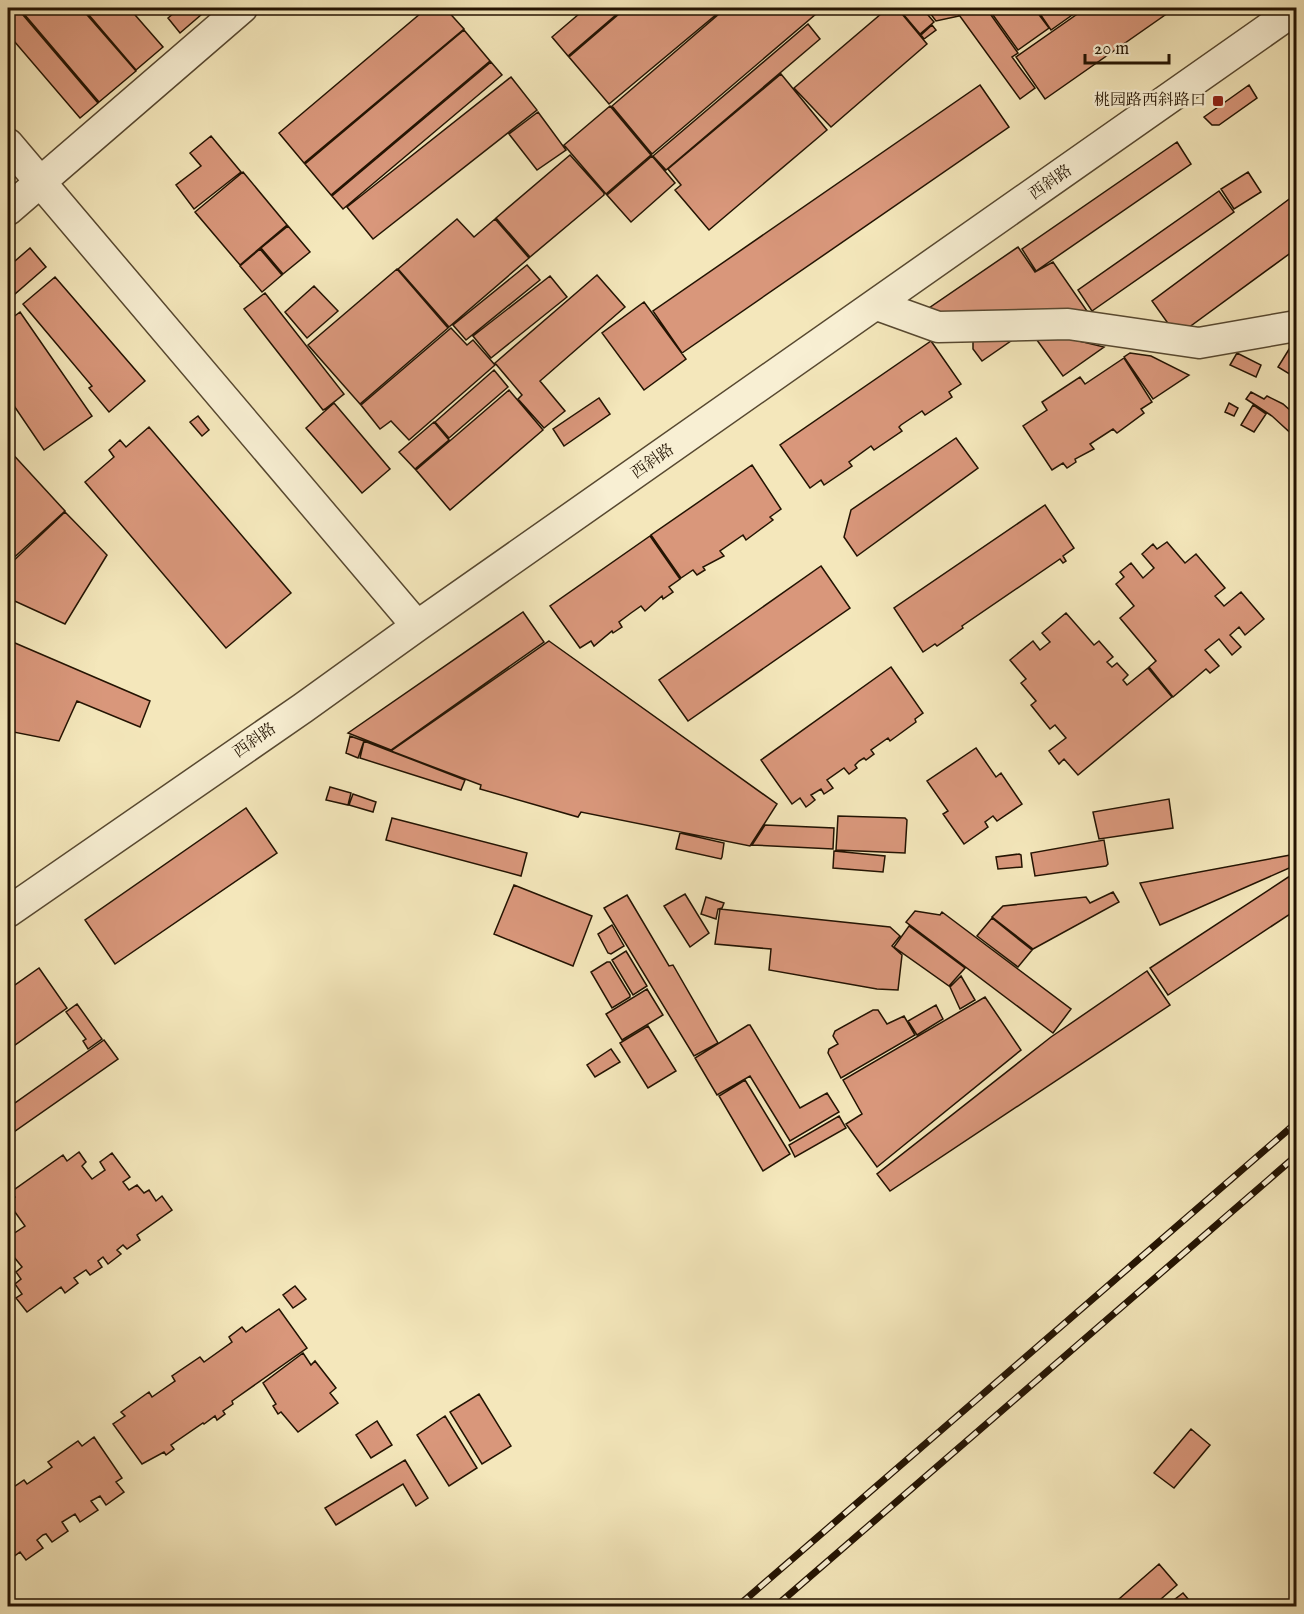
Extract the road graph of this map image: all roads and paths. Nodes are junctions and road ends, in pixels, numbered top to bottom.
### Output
1 (242, 8) edge
2 (1296, 9) edge
3 (8, 144) edge
4 (40, 182) junction
5 (8, 210) edge
6 (877, 305) junction
7 (1296, 326) edge
8 (417, 626) junction
9 (8, 912) edge

1 - 4 street
2 - 6 street, 西斜路
3 - 4 street
4 - 5 street
4 - 8 street
6 - 7 street
6 - 8 street, 西斜路
8 - 9 street, 西斜路

